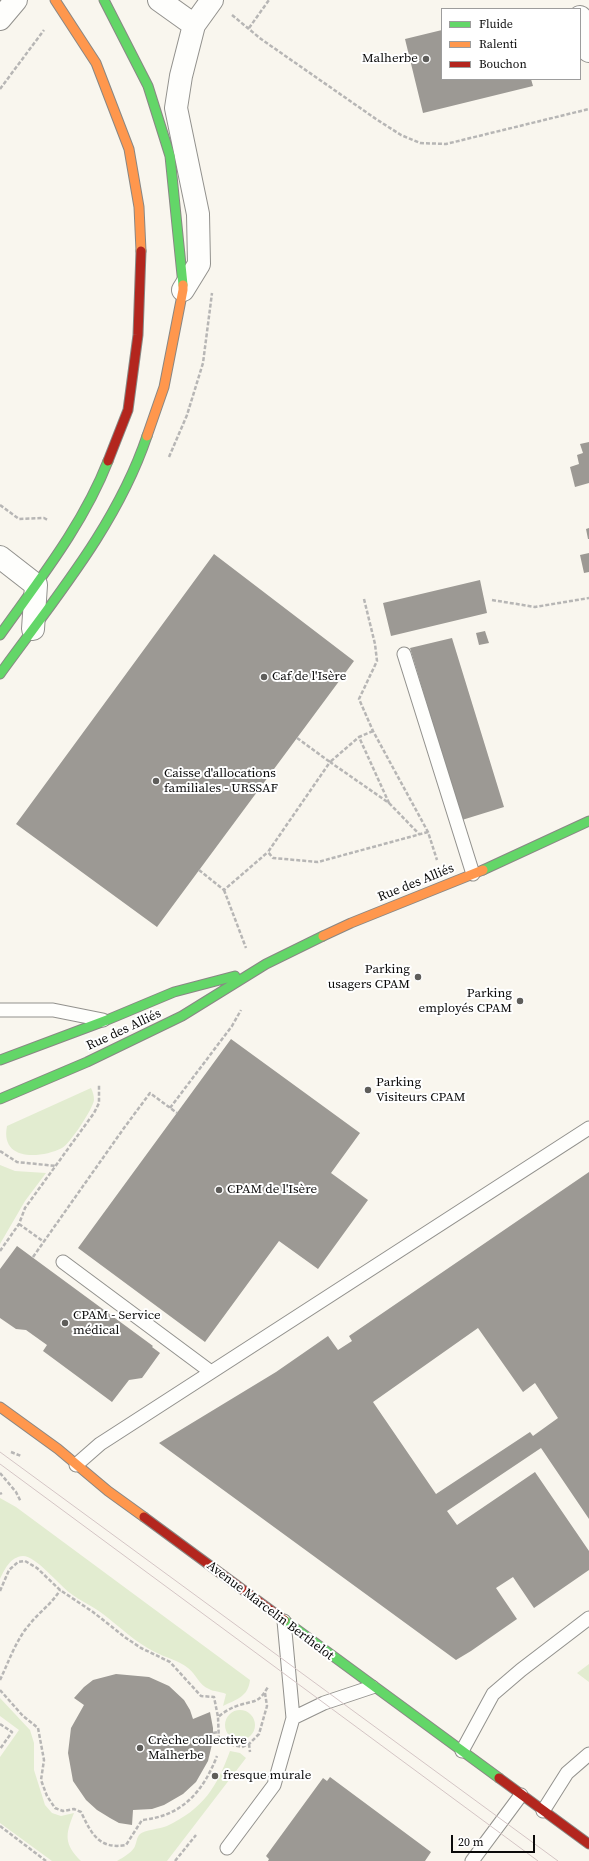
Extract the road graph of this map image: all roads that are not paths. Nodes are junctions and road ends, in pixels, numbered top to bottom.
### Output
1 (16, 0) edge
2 (54, 0) edge
3 (104, 0) edge
4 (159, 0) edge
5 (220, 6) edge
6 (0, 19) edge
7 (581, 21) edge
8 (194, 25) junction
9 (589, 51) edge
10 (183, 290) junction
11 (0, 557) edge
12 (36, 584) junction
13 (33, 629) junction
14 (0, 635) edge
15 (404, 654) dead end
16 (0, 674) edge
17 (589, 821) edge
18 (473, 874) junction
19 (253, 972) junction
20 (0, 1010) edge
21 (106, 1020) junction
22 (0, 1060) edge
23 (0, 1099) edge
24 (589, 1128) edge
25 (63, 1262) dead end
26 (211, 1372) junction
27 (0, 1407) edge
28 (76, 1465) junction
29 (589, 1618) edge
30 (284, 1621) junction
31 (372, 1687) junction
32 (293, 1718) junction
33 (462, 1751) junction
34 (589, 1754) edge
35 (521, 1795) junction
36 (543, 1811) junction
37 (589, 1844) edge
38 (226, 1848) dead end
39 (472, 1861) edge

1 - 6 street
2 - 12 main road
3 - 10 main road
4 - 8 street
5 - 8 street
7 - 9 street
8 - 10 street
10 - 13 main road
11 - 12 street
12 - 13 street
12 - 14 main road
13 - 16 main road
15 - 18 lane
17 - 18 main road, Rue des Alliés
18 - 19 main road, Rue des Alliés
19 - 21 main road, Rue des Alliés
19 - 23 main road, Rue des Alliés
20 - 21 lane
21 - 22 main road, Rue des Alliés
24 - 26 lane
25 - 26 lane
26 - 28 lane
27 - 28 main road, Avenue Marcelin Berthelot
28 - 30 main road, Avenue Marcelin Berthelot
29 - 33 lane
30 - 31 main road, Avenue Marcelin Berthelot
30 - 32 lane
31 - 32 lane
31 - 33 main road, Avenue Marcelin Berthelot
32 - 38 lane
33 - 35 main road, Avenue Marcelin Berthelot
34 - 36 lane
35 - 36 main road, Avenue Marcelin Berthelot
35 - 39 lane
36 - 37 main road, Avenue Marcelin Berthelot

